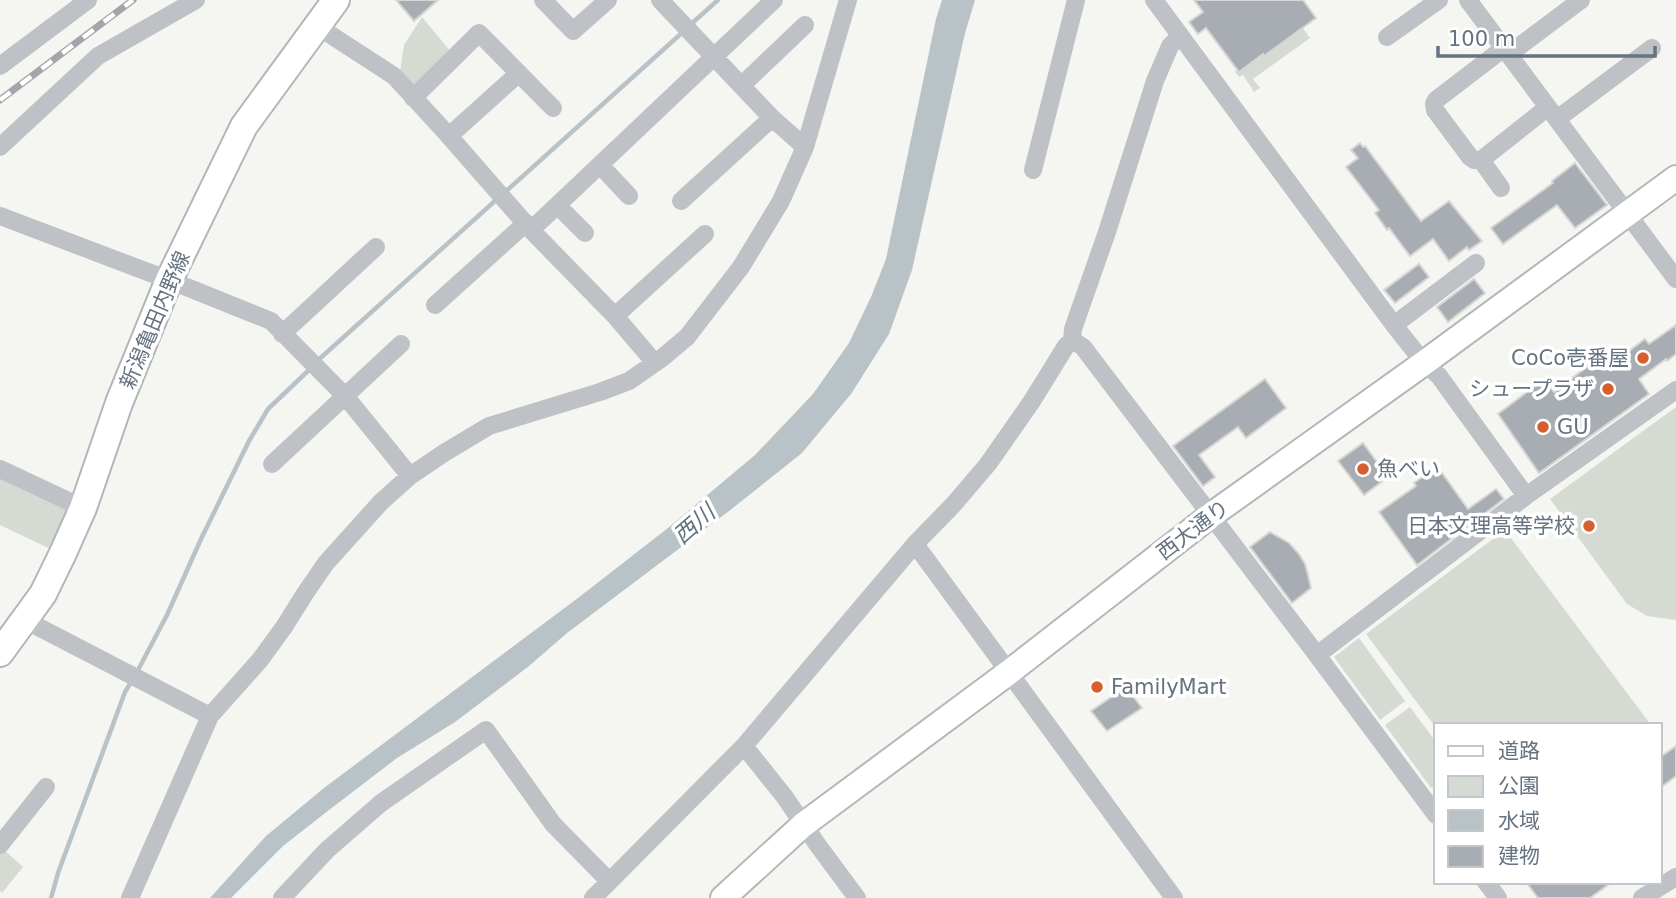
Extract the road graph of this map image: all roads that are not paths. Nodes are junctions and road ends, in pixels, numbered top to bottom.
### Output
1 (196, 0) edge
2 (336, 0) edge
3 (543, 0) edge
4 (608, 0) edge
5 (660, 0) edge
6 (774, 0) edge
7 (848, 0) edge
8 (1076, 0) edge
9 (1154, 0) edge
10 (1439, 0) edge
11 (1468, 0) edge
12 (1581, 0) edge
13 (77, 3) edge
14 (805, 25) dead end
15 (317, 26) junction
16 (1180, 36) junction
17 (1387, 37) dead end
18 (1653, 48) dead end
19 (1507, 51) junction
20 (715, 57) junction
21 (0, 66) edge
22 (519, 73) junction
23 (742, 85) junction
24 (413, 98) junction
25 (553, 108) dead end
26 (1553, 113) junction
27 (772, 118) junction
28 (449, 136) junction
29 (0, 147) edge
30 (805, 147) junction
31 (1481, 160) junction
32 (600, 165) junction
33 (1033, 170) dead end
34 (1676, 178) edge
35 (1501, 188) dead end
36 (629, 195) dead end
37 (681, 201) dead end
38 (558, 206) junction
39 (1627, 215) junction
40 (0, 216) edge
41 (528, 226) junction
42 (585, 233) dead end
43 (705, 234) dead end
44 (376, 247) dead end
45 (1476, 263) dead end
46 (1676, 279) edge
47 (169, 280) junction
48 (435, 305) dead end
49 (615, 316) junction
50 (1394, 325) junction
51 (282, 334) junction
52 (1072, 340) junction
53 (401, 344) dead end
54 (655, 363) junction
55 (1424, 363) junction
56 (1676, 390) edge
57 (345, 397) junction
58 (272, 464) dead end
59 (0, 469) edge
60 (410, 477) junction
61 (1526, 496) junction
62 (83, 508) junction
63 (1210, 516) junction
64 (915, 544) junction
65 (25, 620) junction
66 (0, 653) edge
67 (1317, 655) junction
68 (1008, 673) junction
69 (209, 716) junction
70 (744, 746) junction
71 (46, 787) dead end
72 (1434, 812) edge
73 (803, 825) junction
74 (0, 845) edge
75 (1676, 877) edge
76 (609, 881) junction
77 (130, 898) edge
78 (282, 898) edge
79 (593, 898) edge
80 (723, 898) edge
81 (857, 898) edge
82 (1174, 898) edge
83 (1642, 898) edge

1 - 29 street
2 - 15 main road, 新潟亀田内野線
3 - 4 street
5 - 20 street
6 - 20 street
7 - 30 street
8 - 33 street
9 - 16 street
10 - 17 street
11 - 19 street
12 - 19 street
13 - 21 street
14 - 23 street
15 - 24 street
15 - 47 main road, 新潟亀田内野線
16 - 50 street
16 - 52 street
18 - 26 street
19 - 26 street
19 - 31 street
20 - 23 street
20 - 32 street
22 - 24 street
22 - 25 street
22 - 28 street
23 - 27 street
24 - 28 street
26 - 31 street
26 - 39 street
27 - 30 street
27 - 37 street
28 - 41 street
30 - 54 street
31 - 35 street
32 - 36 street
32 - 38 street
34 - 39 street, 西大通り
38 - 41 street
38 - 42 street
39 - 46 street
39 - 55 street, 西大通り
40 - 47 street
41 - 48 street
41 - 49 street
43 - 49 street
44 - 51 street
45 - 50 street
47 - 51 street
47 - 62 main road, 新潟亀田内野線
49 - 54 street
50 - 55 street
51 - 57 street
52 - 63 street
52 - 64 street
53 - 57 street
54 - 60 street
55 - 61 street
55 - 63 street, 西大通り
56 - 61 street
57 - 58 street
57 - 60 street
59 - 62 street
60 - 69 street
61 - 67 street
62 - 65 main road, 新潟亀田内野線
63 - 67 street
63 - 68 street, 西大通り
64 - 68 street
64 - 70 street
65 - 66 main road, 新潟亀田内野線
65 - 69 street
67 - 72 street
68 - 73 street, 西大通り
68 - 82 street
69 - 77 street
70 - 73 street
70 - 76 street
71 - 74 street
73 - 80 street, 西大通り
73 - 81 street
75 - 83 street
76 - 78 street
76 - 79 street

